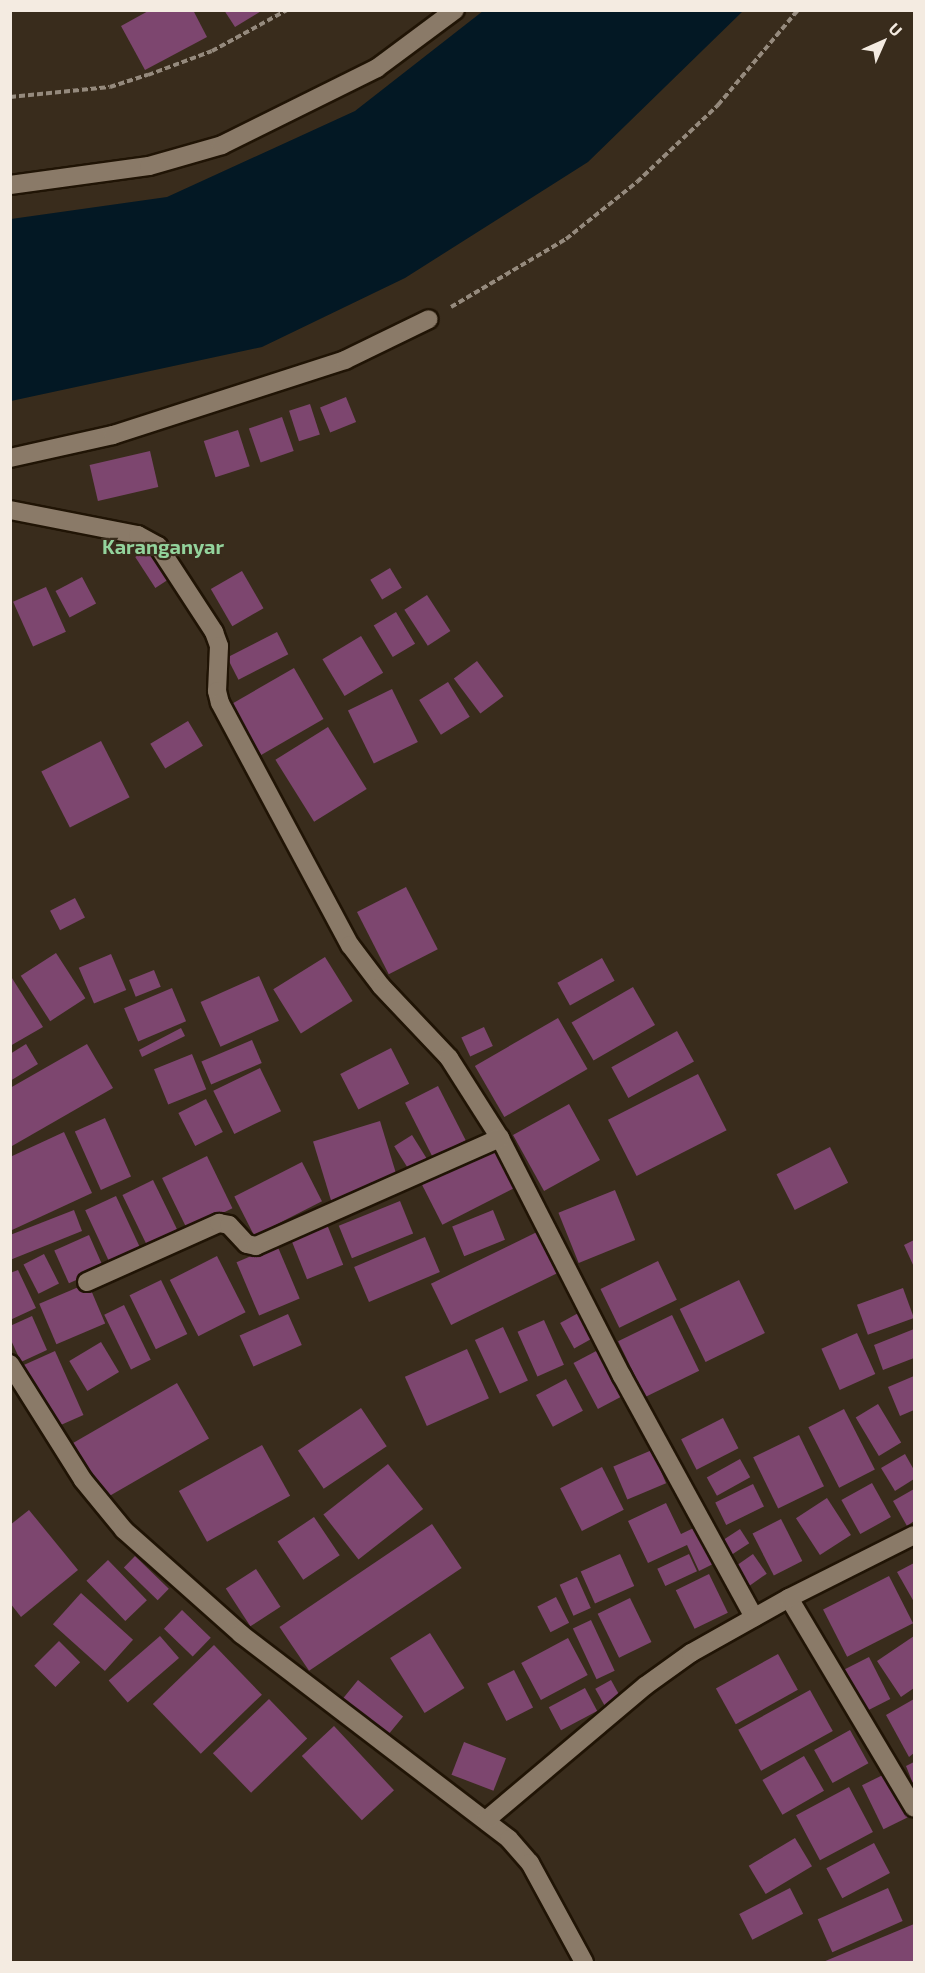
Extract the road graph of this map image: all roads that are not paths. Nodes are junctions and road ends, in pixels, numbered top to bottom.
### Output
1 (455, 10) edge
2 (10, 185) edge
3 (429, 319) road end
4 (10, 458) edge
5 (10, 510) edge
6 (501, 1138) junction
7 (87, 1282) dead end
8 (10, 1364) edge
9 (915, 1535) edge
10 (789, 1598) junction
11 (754, 1617) junction
12 (915, 1808) edge
13 (486, 1820) junction
14 (584, 1962) edge

1 - 2 street
3 - 4 street
5 - 6 street
6 - 7 street
6 - 11 street
8 - 13 street
9 - 10 street
10 - 11 street
10 - 12 street
11 - 13 street
13 - 14 street

